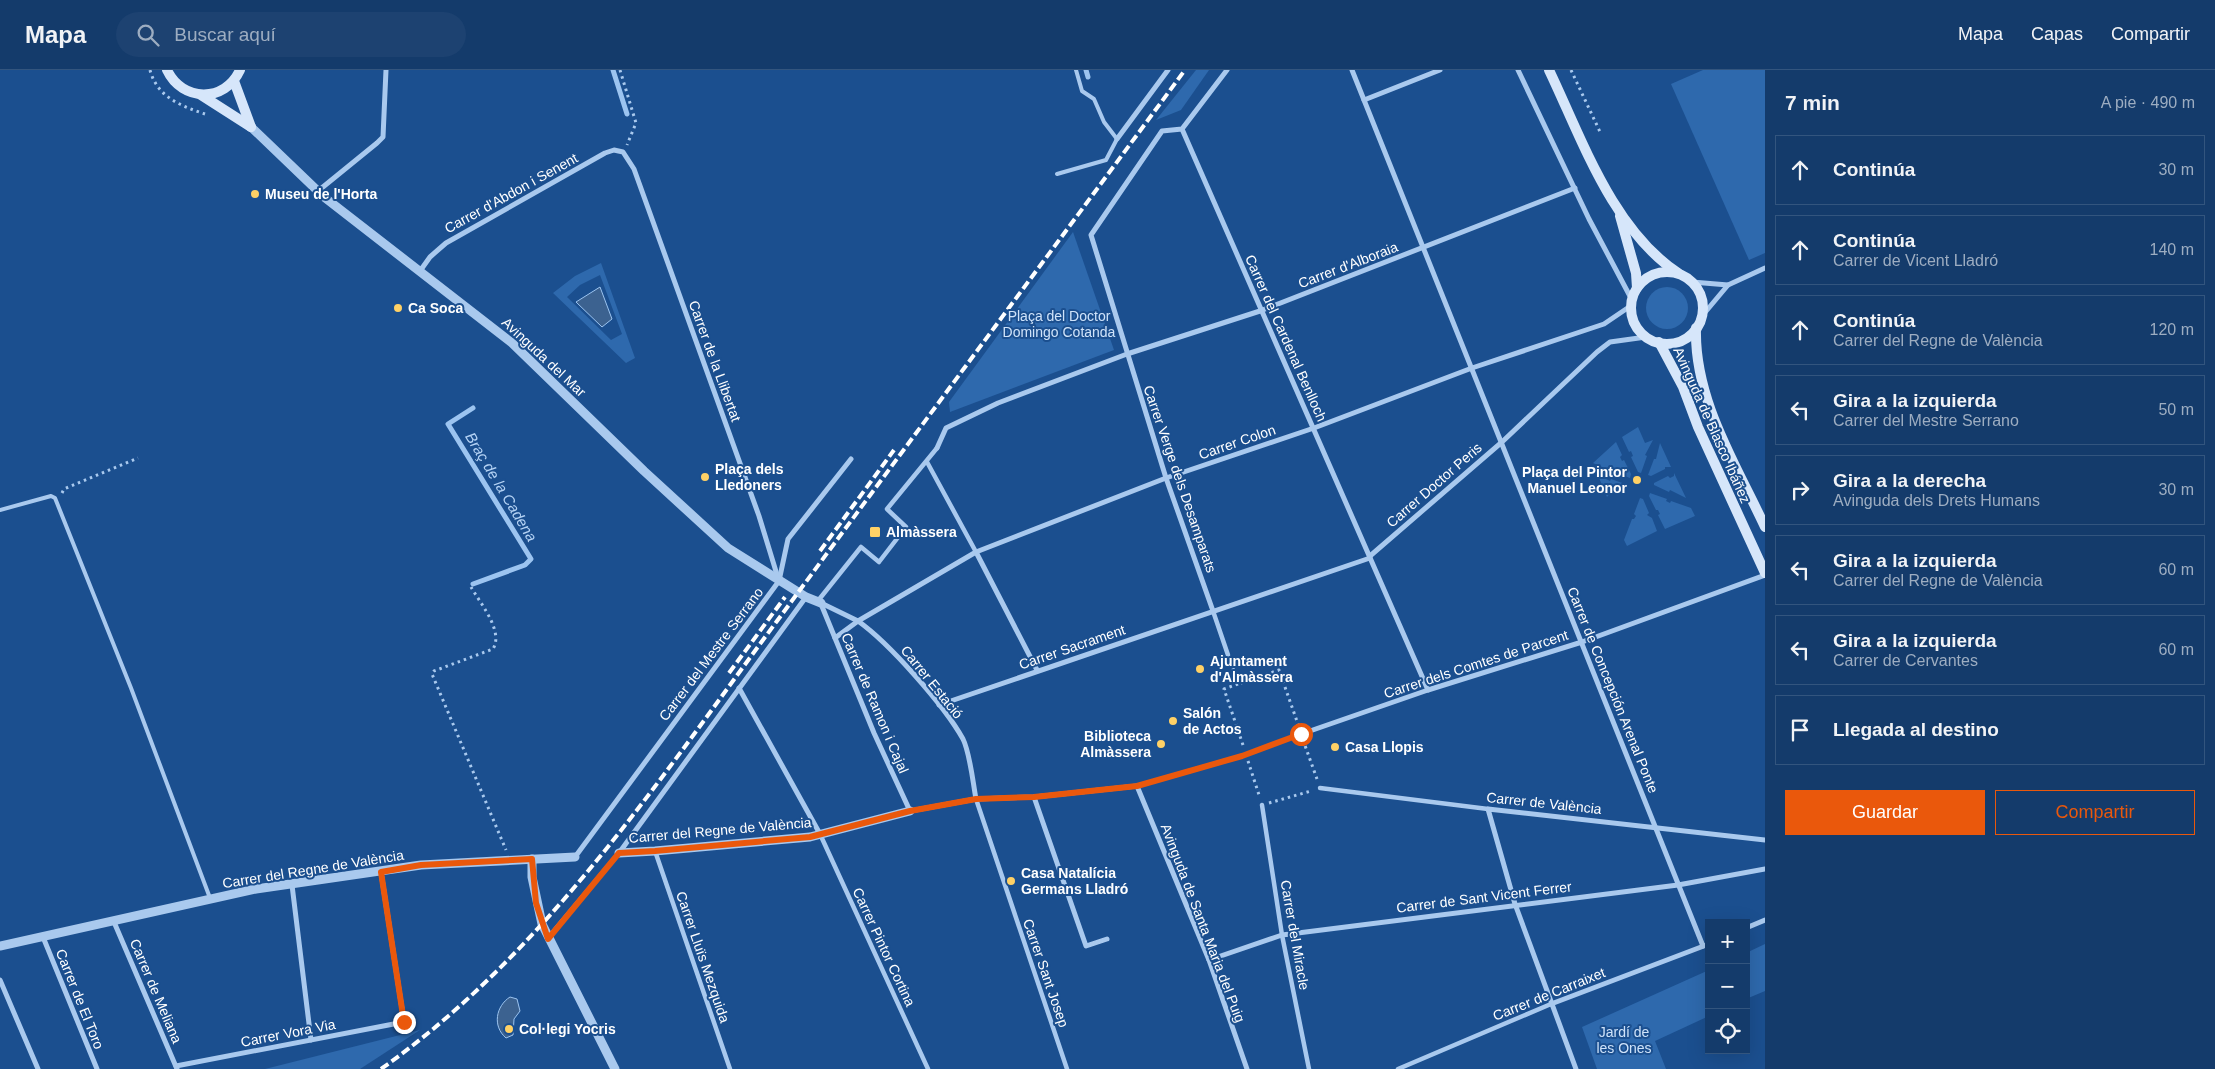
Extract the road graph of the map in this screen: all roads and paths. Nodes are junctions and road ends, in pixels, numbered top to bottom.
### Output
1 (167, 70) edge
2 (240, 70) edge
3 (386, 70) edge
4 (620, 70) edge
5 (1076, 70) edge
6 (1168, 70) edge
7 (1227, 70) edge
8 (1352, 70) edge
9 (1440, 70) edge
10 (1518, 70) edge
11 (1549, 70) edge
12 (1570, 70) edge
13 (234, 81) junction
14 (201, 95) junction
15 (1364, 100) junction
16 (251, 127) junction
17 (1182, 129) junction
18 (1601, 134) dead end
19 (1117, 139) junction
20 (623, 152) junction
21 (1057, 174) dead end
22 (1575, 188) junction
23 (318, 192) junction
24 (1618, 210) junction
25 (1424, 248) junction
26 (1765, 268) edge
27 (420, 271) junction
28 (1678, 274) junction
29 (1692, 282) junction
30 (1728, 285) junction
31 (1637, 288) junction
32 (1632, 302) junction
33 (1260, 311) junction
34 (1702, 316) junction
35 (1696, 328) junction
36 (1646, 337) junction
37 (1659, 342) junction
38 (1126, 354) junction
39 (1472, 368) junction
40 (1314, 428) junction
41 (1502, 442) junction
42 (937, 448) joint
43 (138, 458) dead end
44 (851, 460) dead end
45 (927, 462) junction
46 (1166, 478) junction
47 (57, 502) junction
48 (0, 510) edge
49 (1765, 527) edge
50 (976, 552) junction
51 (1370, 556) junction
52 (1765, 574) edge
53 (779, 581) junction
54 (471, 587) dead end
55 (806, 598) junction
56 (819, 603) junction
57 (1213, 611) junction
58 (858, 621) junction
59 (835, 638) junction
60 (1582, 642) junction
61 (1228, 655) joint
62 (1037, 670) junction
63 (1238, 684) junction
64 (739, 688) junction
65 (1428, 690) junction
66 (939, 705) junction
67 (1304, 733) junction
68 (1244, 755) junction
69 (1137, 786) junction
70 (1320, 788) junction
71 (1034, 797) junction
72 (976, 799) junction
73 (1262, 804) junction
74 (1488, 809) junction
75 (910, 811) junction
76 (1656, 827) junction
77 (820, 834) junction
78 (1765, 840) edge
79 (655, 851) junction
80 (619, 853) junction
81 (574, 857) joint
82 (532, 859) junction
83 (512, 861) junction
84 (1765, 869) edge
85 (381, 872) junction
86 (292, 885) junction
87 (1678, 885) junction
88 (211, 900) junction
89 (1515, 904) junction
90 (1765, 920) edge
91 (114, 922) junction
92 (1750, 926) edge
93 (1282, 935) junction
94 (43, 937) junction
95 (548, 939) junction
96 (1107, 939) dead end
97 (1705, 943) edge
98 (1705, 945) edge
99 (0, 946) edge
100 (1208, 960) junction
101 (0, 980) edge
102 (1551, 1004) junction
103 (311, 1040) junction
104 (176, 1068) edge
105 (38, 1069) edge
106 (97, 1069) edge
107 (615, 1069) edge
108 (730, 1069) edge
109 (928, 1069) edge
110 (1067, 1069) edge
111 (1247, 1069) edge
112 (1309, 1069) edge
113 (1398, 1069) edge
114 (1576, 1069) edge

1 - 14 main road, Avinguda del Mar
2 - 13 main road
3 - 23 street
4 - 20 path
5 - 19 lane
6 - 19 street
7 - 17 street
8 - 15 street, Carrer de Concepción Arenal Ponte
9 - 15 street
10 - 22 street
11 - 24 main road
12 - 18 path
13 - 14 main road
13 - 16 main road, Avinguda del Mar
14 - 16 main road, Avinguda del Mar
15 - 25 street, Carrer de Concepción Arenal Ponte
16 - 23 street, Avinguda del Mar
17 - 33 street, Carrer del Cardenal Benlloch
17 - 38 street
19 - 21 lane
20 - 27 street, Carrer d'Abdon i Senent
20 - 53 street, Carrer de la Llibertat
22 - 25 street, Carrer d'Alboraia
22 - 32 street
23 - 27 street, Avinguda del Mar
24 - 28 main road
24 - 31 main road
25 - 33 street, Carrer d'Alboraia
25 - 39 street, Carrer de Concepción Arenal Ponte
26 - 30 street
27 - 53 street, Avinguda del Mar
28 - 29 main road
28 - 31 main road
29 - 30 street
29 - 34 main road
30 - 34 street
31 - 32 main road
32 - 36 main road
32 - 39 street, Carrer Colon
33 - 38 street, Carrer d'Alboraia
33 - 40 street, Carrer del Cardenal Benlloch
34 - 35 main road
35 - 37 main road
35 - 49 main road, Avinguda de Blasco Ibáñez
36 - 37 main road
36 - 41 street, Carrer Doctor Peris
37 - 52 main road, Avinguda de Blasco Ibáñez
38 - 42 street
38 - 46 street, Carrer Verge dels Desamparats
39 - 40 street, Carrer Colon
39 - 41 street, Carrer de Concepción Arenal Ponte
40 - 46 street, Carrer Colon
40 - 51 street, Carrer del Cardenal Benlloch
41 - 51 street, Carrer Doctor Peris
41 - 60 street, Carrer de Concepción Arenal Ponte
42 - 45 street
43 - 47 path
44 - 53 street, Carrer del Mestre Serrano
45 - 50 street
45 - 56 street
46 - 50 street, Carrer Colon
46 - 57 street, Carrer Verge dels Desamparats
47 - 48 lane
47 - 88 lane
50 - 58 street, Carrer Colon
50 - 62 street
51 - 57 street, Carrer Doctor Peris
51 - 65 street, Carrer del Cardenal Benlloch
52 - 60 street, Carrer dels Comtes de Parcent
53 - 55 street, Avinguda del Mar
53 - 81 street, Carrer del Mestre Serrano
54 - 83 path
55 - 56 street, Avinguda del Mar
55 - 64 street
56 - 58 street
56 - 59 street, Carrer de Ramon i Cajal
57 - 61 street
57 - 62 street, Carrer Sacrament
58 - 59 street, Carrer Colon
58 - 66 street, Carrer Estació
59 - 75 street, Carrer de Ramon i Cajal
60 - 65 street, Carrer dels Comtes de Parcent
60 - 76 street, Carrer de Concepción Arenal Ponte
61 - 63 path
62 - 66 street, Carrer Sacrament
63 - 67 path
63 - 68 path
64 - 77 street
64 - 80 street
65 - 67 street, Carrer dels Comtes de Parcent
66 - 72 street, Carrer Estació
67 - 68 path
67 - 70 path
68 - 69 street
68 - 73 path
69 - 71 street
69 - 100 street, Avinguda de Santa Maria del Puig
70 - 73 path
70 - 74 street, Carrer de València
71 - 72 street
71 - 96 street
72 - 75 street
72 - 110 street, Carrer Sant Josep
73 - 93 street, Carrer del Miracle
74 - 76 street, Carrer de València
74 - 89 street
75 - 77 street, Carrer del Regne de València
76 - 78 street, Carrer de València
76 - 87 street, Carrer de Concepción Arenal Ponte
77 - 79 street, Carrer del Regne de València
77 - 109 street, Carrer Pintor Cortina
79 - 80 street, Carrer del Regne de València
79 - 108 street, Carrer Lluïs Mezquida
80 - 95 street
81 - 82 street, Carrer del Regne de València
82 - 83 street, Carrer del Regne de València
82 - 95 street
83 - 85 street, Carrer del Regne de València
84 - 87 street, Carrer de Sant Vicent Ferrer
85 - 86 street, Carrer del Regne de València
85 - 103 street, Carrer Vora Via
86 - 88 street, Carrer del Regne de València
86 - 103 street
87 - 89 street, Carrer de Sant Vicent Ferrer
87 - 97 street, Carrer de Concepción Arenal Ponte
88 - 91 street, Carrer del Regne de València
89 - 93 street, Carrer de Sant Vicent Ferrer
89 - 102 street
90 - 92 street
91 - 94 street, Carrer del Regne de València
91 - 104 street, Carrer de Meliana
93 - 100 street, Carrer de Sant Vicent Ferrer
93 - 112 street, Carrer del Miracle
94 - 99 street, Carrer del Regne de València
94 - 106 street, Carrer de El Toro
95 - 107 street
98 - 102 street, Carrer de Carraixet
100 - 111 street, Avinguda de Santa Maria del Puig
101 - 105 street
102 - 113 street, Carrer de Carraixet
102 - 114 street
103 - 104 street, Carrer Vora Via

